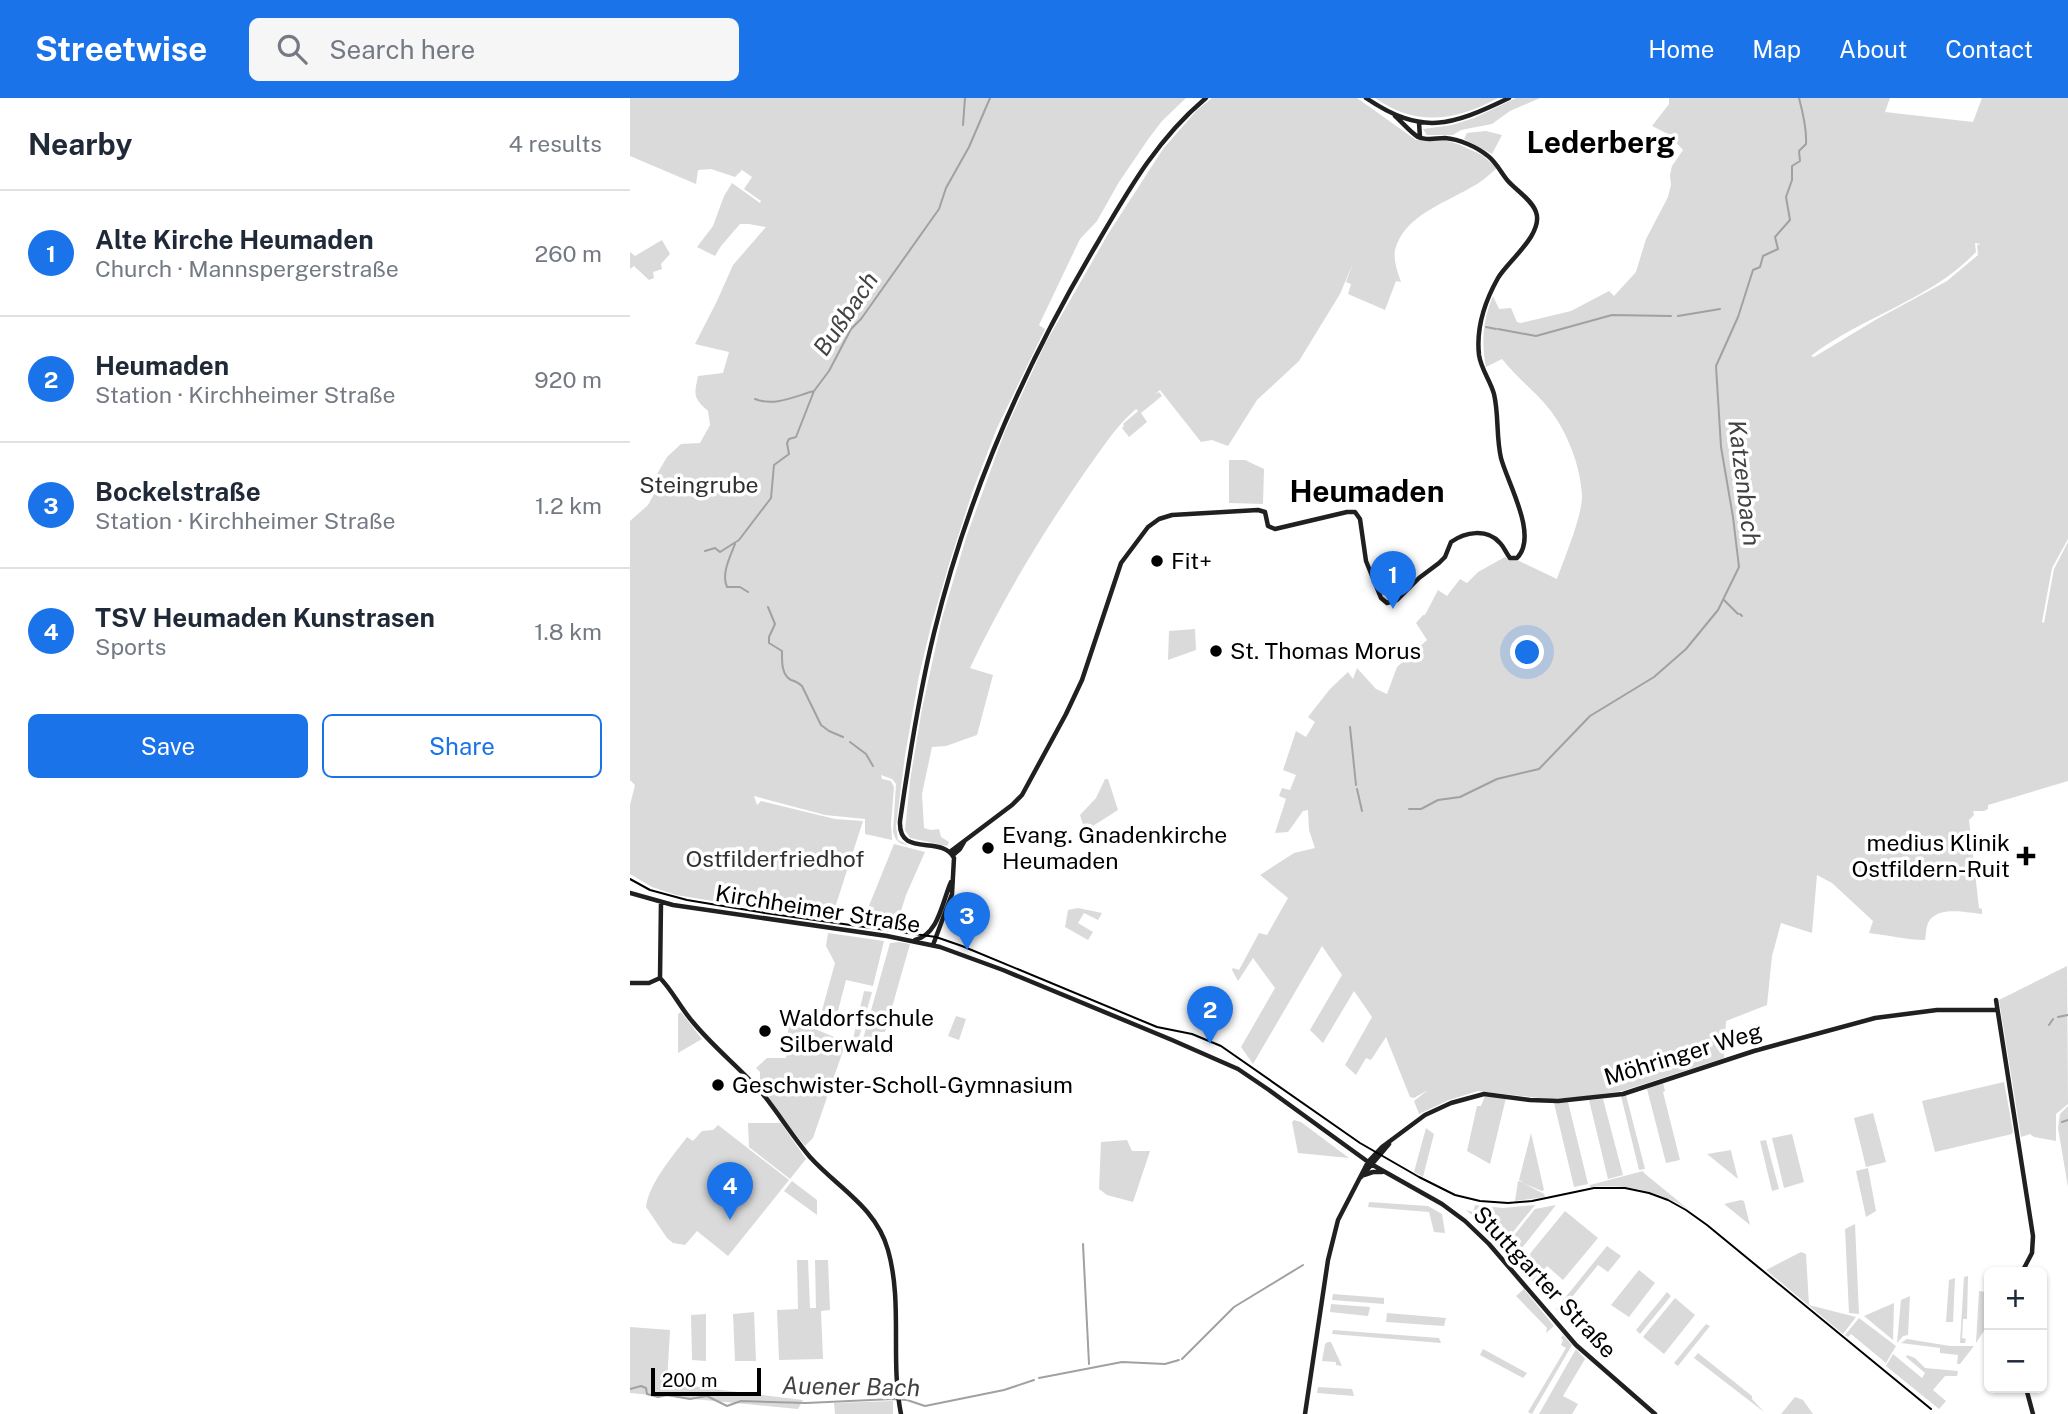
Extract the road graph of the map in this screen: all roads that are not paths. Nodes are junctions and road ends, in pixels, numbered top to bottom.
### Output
1 (1206, 98) edge
2 (1366, 98) edge
3 (1509, 98) edge
4 (1395, 116) junction
5 (1417, 122) junction
6 (1414, 134) junction
7 (1420, 137) junction
8 (952, 853) junction
9 (951, 882) junction
10 (630, 893) edge
11 (661, 902) junction
12 (673, 905) junction
13 (662, 921) junction
14 (932, 929) junction
15 (914, 940) junction
16 (931, 945) junction
17 (660, 978) junction
18 (630, 984) edge
19 (1996, 1000) dead end
20 (1997, 1010) junction
21 (1389, 1143) junction
22 (1383, 1152) junction
23 (1370, 1163) junction
24 (1385, 1172) junction
25 (1360, 1177) junction
26 (2024, 1267) edge
27 (2027, 1393) edge
28 (901, 1414) edge
29 (1306, 1414) edge
30 (1655, 1414) edge
31 (2033, 1414) edge

1 - 8 street
2 - 4 street
3 - 5 street
4 - 5 street
4 - 6 street
5 - 6 street
5 - 7 street
6 - 7 street
7 - 8 street
8 - 9 street
9 - 14 street
9 - 16 street
10 - 11 street, Kirchheimer Straße
11 - 12 street, Kirchheimer Straße
11 - 13 street
12 - 13 street
12 - 15 street, Kirchheimer Straße
13 - 17 street
14 - 15 street
14 - 16 street
15 - 16 street, Kirchheimer Straße
16 - 23 street, Kirchheimer Straße
17 - 18 street
17 - 28 street
19 - 20 street
20 - 21 street, Möhringer Weg
20 - 26 street
21 - 22 street, Möhringer Weg
21 - 23 street, Möhringer Weg
22 - 23 street, Möhringer Weg
22 - 24 street
23 - 24 street, Stuttgarter Straße
23 - 25 street
24 - 25 street
24 - 30 street, Stuttgarter Straße
25 - 29 street
27 - 31 street

